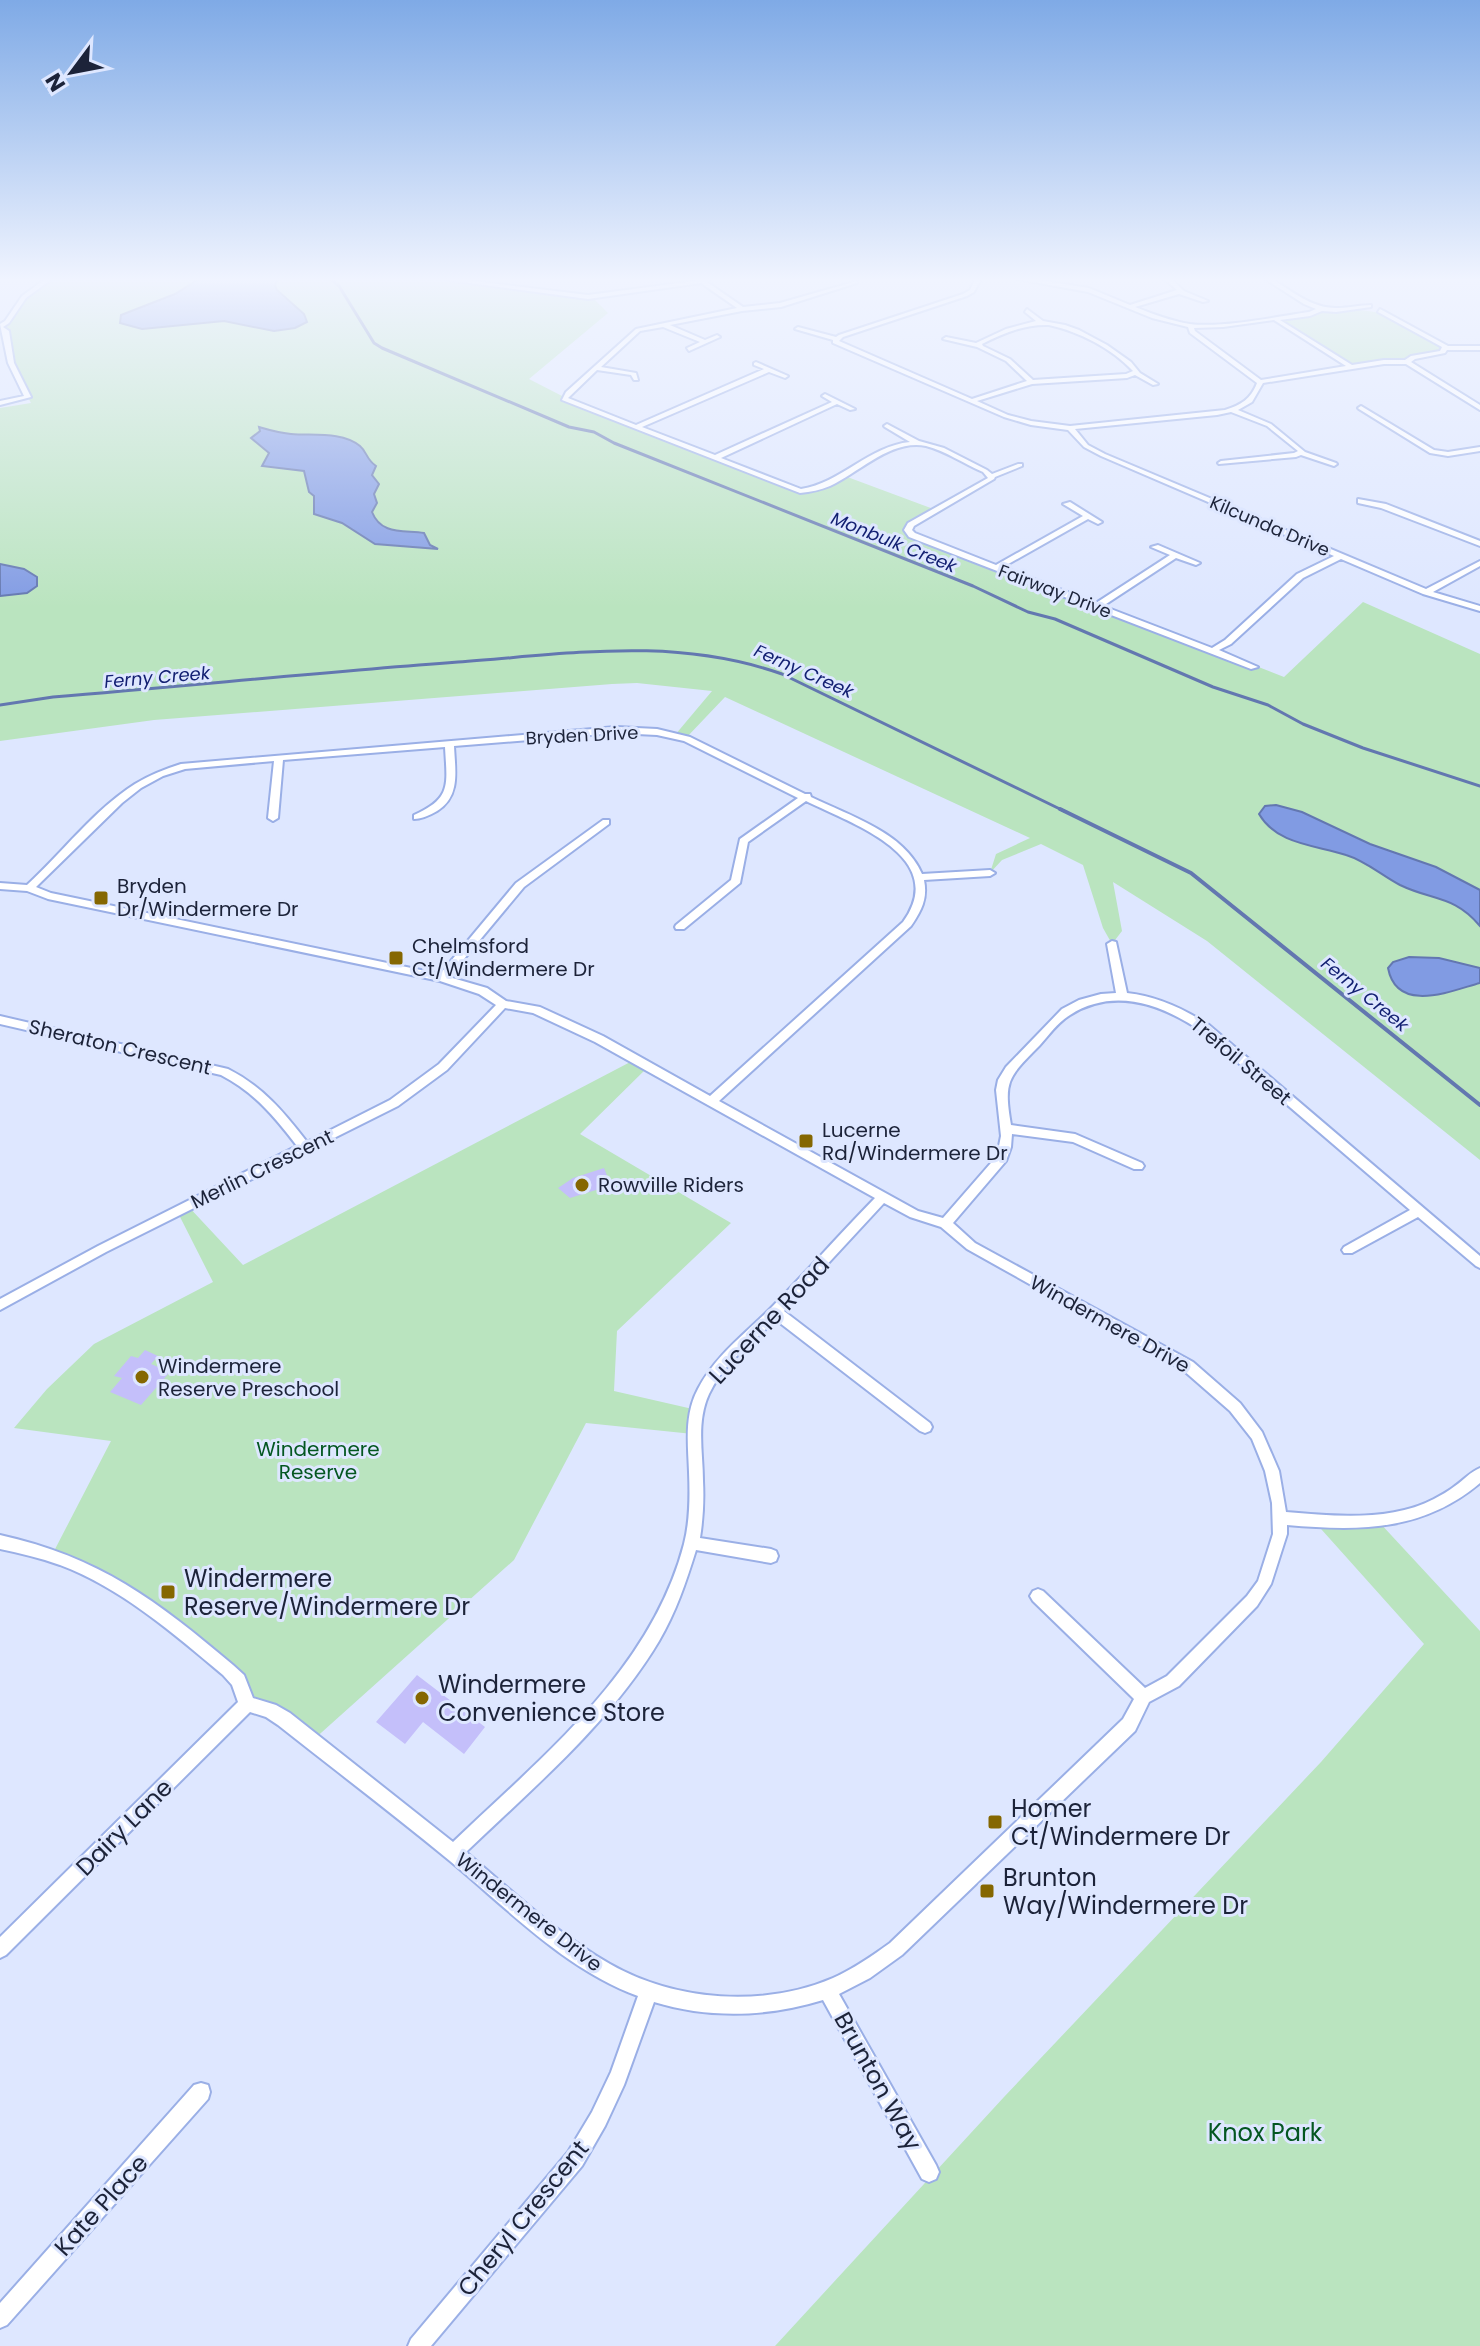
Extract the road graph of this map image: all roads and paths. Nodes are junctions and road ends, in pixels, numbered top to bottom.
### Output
1 (24, 388) edge
2 (573, 388) edge
3 (725, 388) edge
4 (943, 388) edge
5 (998, 388) edge
6 (1007, 388) edge
7 (1258, 388) edge
8 (1449, 388) edge
9 (825, 396) dead end
10 (963, 397) junction
11 (971, 401) junction
12 (0, 403) edge
13 (834, 403) junction
14 (1360, 407) dead end
15 (1480, 408) edge
16 (852, 409) dead end
17 (1233, 410) junction
18 (887, 426) dead end
19 (635, 428) junction
20 (1070, 428) junction
21 (917, 443) junction
22 (1480, 449) edge
23 (1302, 453) junction
24 (715, 458) junction
25 (1213, 458) dead end
26 (1334, 464) dead end
27 (1020, 465) dead end
28 (992, 476) junction
29 (1361, 501) dead end
30 (1067, 504) dead end
31 (1087, 517) junction
32 (1098, 522) dead end
33 (1480, 544) edge
34 (1155, 547) dead end
35 (1174, 556) junction
36 (1340, 556) junction
37 (1196, 563) dead end
38 (1480, 563) edge
39 (996, 568) junction
40 (1426, 592) junction
41 (1096, 607) junction
42 (1480, 609) edge
43 (1215, 649) junction
44 (1254, 667) dead end
45 (449, 743) junction
46 (279, 757) junction
47 (807, 796) junction
48 (417, 817) dead end
49 (273, 818) dead end
50 (606, 822) dead end
51 (990, 873) dead end
52 (920, 877) junction
53 (0, 886) edge
54 (29, 888) junction
55 (680, 927) dead end
56 (1112, 944) dead end
57 (442, 978) junction
58 (1122, 996) junction
59 (503, 1004) junction
60 (0, 1020) edge
61 (712, 1101) junction
62 (1009, 1129) junction
63 (305, 1148) junction
64 (1138, 1166) dead end
65 (883, 1197) junction
66 (1418, 1211) junction
67 (945, 1224) junction
68 (1348, 1250) dead end
69 (1480, 1263) edge
70 (0, 1305) edge
71 (775, 1312) junction
72 (925, 1427) dead end
73 (1480, 1474) edge
74 (1281, 1518) junction
75 (0, 1542) edge
76 (691, 1543) junction
77 (771, 1556) dead end
78 (1038, 1596) dead end
79 (1143, 1697) junction
80 (247, 1704) junction
81 (453, 1853) junction
82 (1, 1946) edge
83 (827, 1990) junction
84 (648, 1992) junction
85 (201, 2092) dead end
86 (929, 2172) dead end
87 (0, 2318) edge
88 (418, 2346) edge

1 - 12 street
2 - 19 street
3 - 19 street
4 - 10 street
5 - 10 street
6 - 11 street
7 - 17 street
8 - 15 street
9 - 13 street
10 - 11 street
11 - 20 street
13 - 16 street
13 - 24 street
14 - 22 street
17 - 20 street
17 - 23 street
18 - 21 street
19 - 24 street
20 - 36 street, Kilcunda Drive
21 - 24 street
21 - 28 street
23 - 25 street
23 - 26 street
27 - 28 street, Fairway Drive
28 - 39 street, Fairway Drive
29 - 33 street
30 - 31 street
31 - 32 street
31 - 39 street
34 - 35 street
35 - 37 street
35 - 41 street
36 - 40 street, Kilcunda Drive
36 - 43 street
38 - 40 street
39 - 41 street, Fairway Drive
40 - 42 street, Kilcunda Drive
41 - 43 street, Fairway Drive
43 - 44 street, Fairway Drive
45 - 46 street, Bryden Drive
45 - 47 street, Bryden Drive
45 - 48 street
46 - 49 street
46 - 54 street, Bryden Drive
47 - 52 street, Bryden Drive
47 - 55 street
50 - 57 street
51 - 52 street
52 - 61 street
53 - 54 street, Windermere Drive
54 - 57 street, Windermere Drive
56 - 58 street
57 - 59 street, Windermere Drive
58 - 62 street, Trefoil Street
58 - 66 street, Trefoil Street
59 - 61 street, Windermere Drive
59 - 63 street, Merlin Crescent
60 - 63 street, Sheraton Crescent
61 - 65 street, Windermere Drive
62 - 64 street
62 - 67 street
63 - 70 street, Merlin Crescent
65 - 67 street, Windermere Drive
65 - 71 street, Lucerne Road
66 - 68 street
66 - 69 street, Trefoil Street
67 - 74 street, Windermere Drive
71 - 72 street
71 - 76 street, Lucerne Road
73 - 74 street
74 - 79 street, Windermere Drive
75 - 80 street
76 - 77 street
76 - 81 street, Lucerne Road
78 - 79 street
79 - 83 street, Windermere Drive
80 - 81 street, Windermere Drive
80 - 82 street, Dairy Lane
81 - 84 street, Windermere Drive
83 - 84 street, Windermere Drive
83 - 86 street, Brunton Way
84 - 88 street, Cheryl Crescent
85 - 87 street, Kate Place

